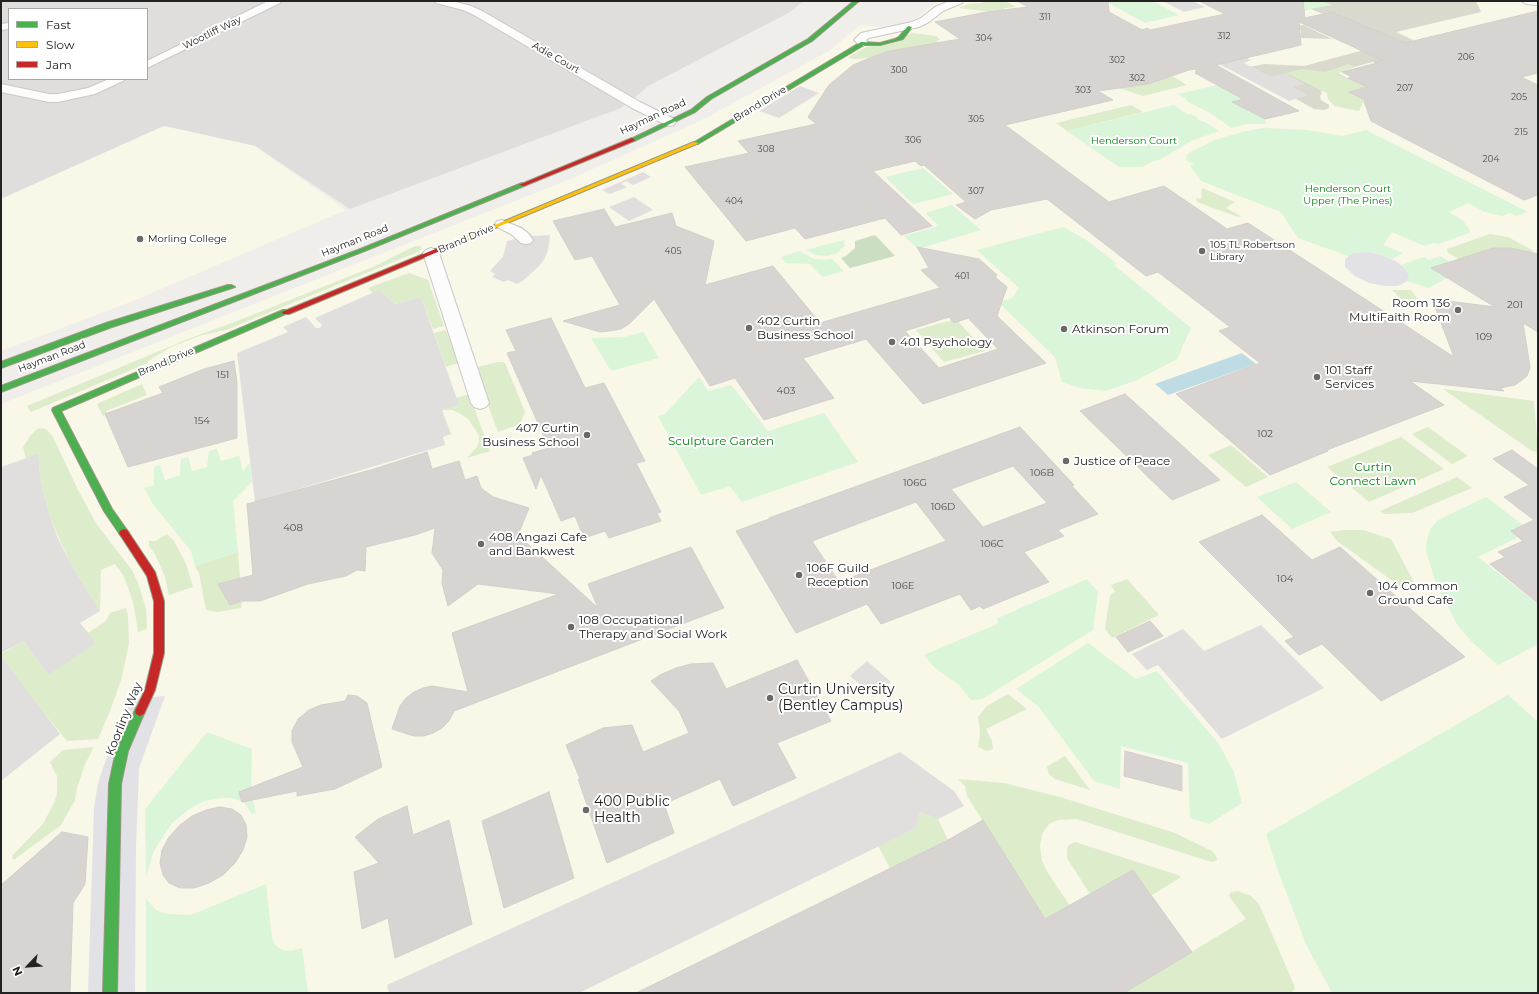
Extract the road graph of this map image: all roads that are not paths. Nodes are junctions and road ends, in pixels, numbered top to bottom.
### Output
1 (276, 1) edge
2 (440, 1) edge
3 (857, 1) edge
4 (958, 1) edge
5 (1526, 1) edge
6 (1538, 2) edge
7 (910, 27) junction
8 (891, 31) junction
9 (902, 36) junction
10 (863, 43) junction
11 (148, 65) edge
12 (117, 80) edge
13 (1, 88) edge
14 (709, 98) junction
15 (683, 105) dead end
16 (662, 118) junction
17 (503, 183) dead end
18 (502, 224) junction
19 (526, 240) dead end
20 (431, 253) junction
21 (289, 268) dead end
22 (238, 285) dead end
23 (1, 365) edge
24 (1, 389) edge
25 (480, 403) dead end
26 (56, 410) joint
27 (110, 993) edge

1 - 11 street, Wootliff Way
2 - 16 street, Adie Court
3 - 14 main road, Hayman Road
4 - 7 street, Brand Drive
5 - 6 street
7 - 8 street, Brand Drive
7 - 9 main road, Brand Drive
8 - 9 street
8 - 10 street, Brand Drive
9 - 10 main road, Brand Drive
10 - 18 main road, Brand Drive
12 - 13 street
14 - 15 main road, Hayman Road
14 - 16 main road, Hayman Road
16 - 24 main road, Hayman Road
17 - 21 main road, Hayman Road
18 - 19 street
18 - 20 main road, Brand Drive
20 - 25 street
20 - 26 main road, Brand Drive
22 - 23 main road, Hayman Road
26 - 27 main road, Koorliny Way

